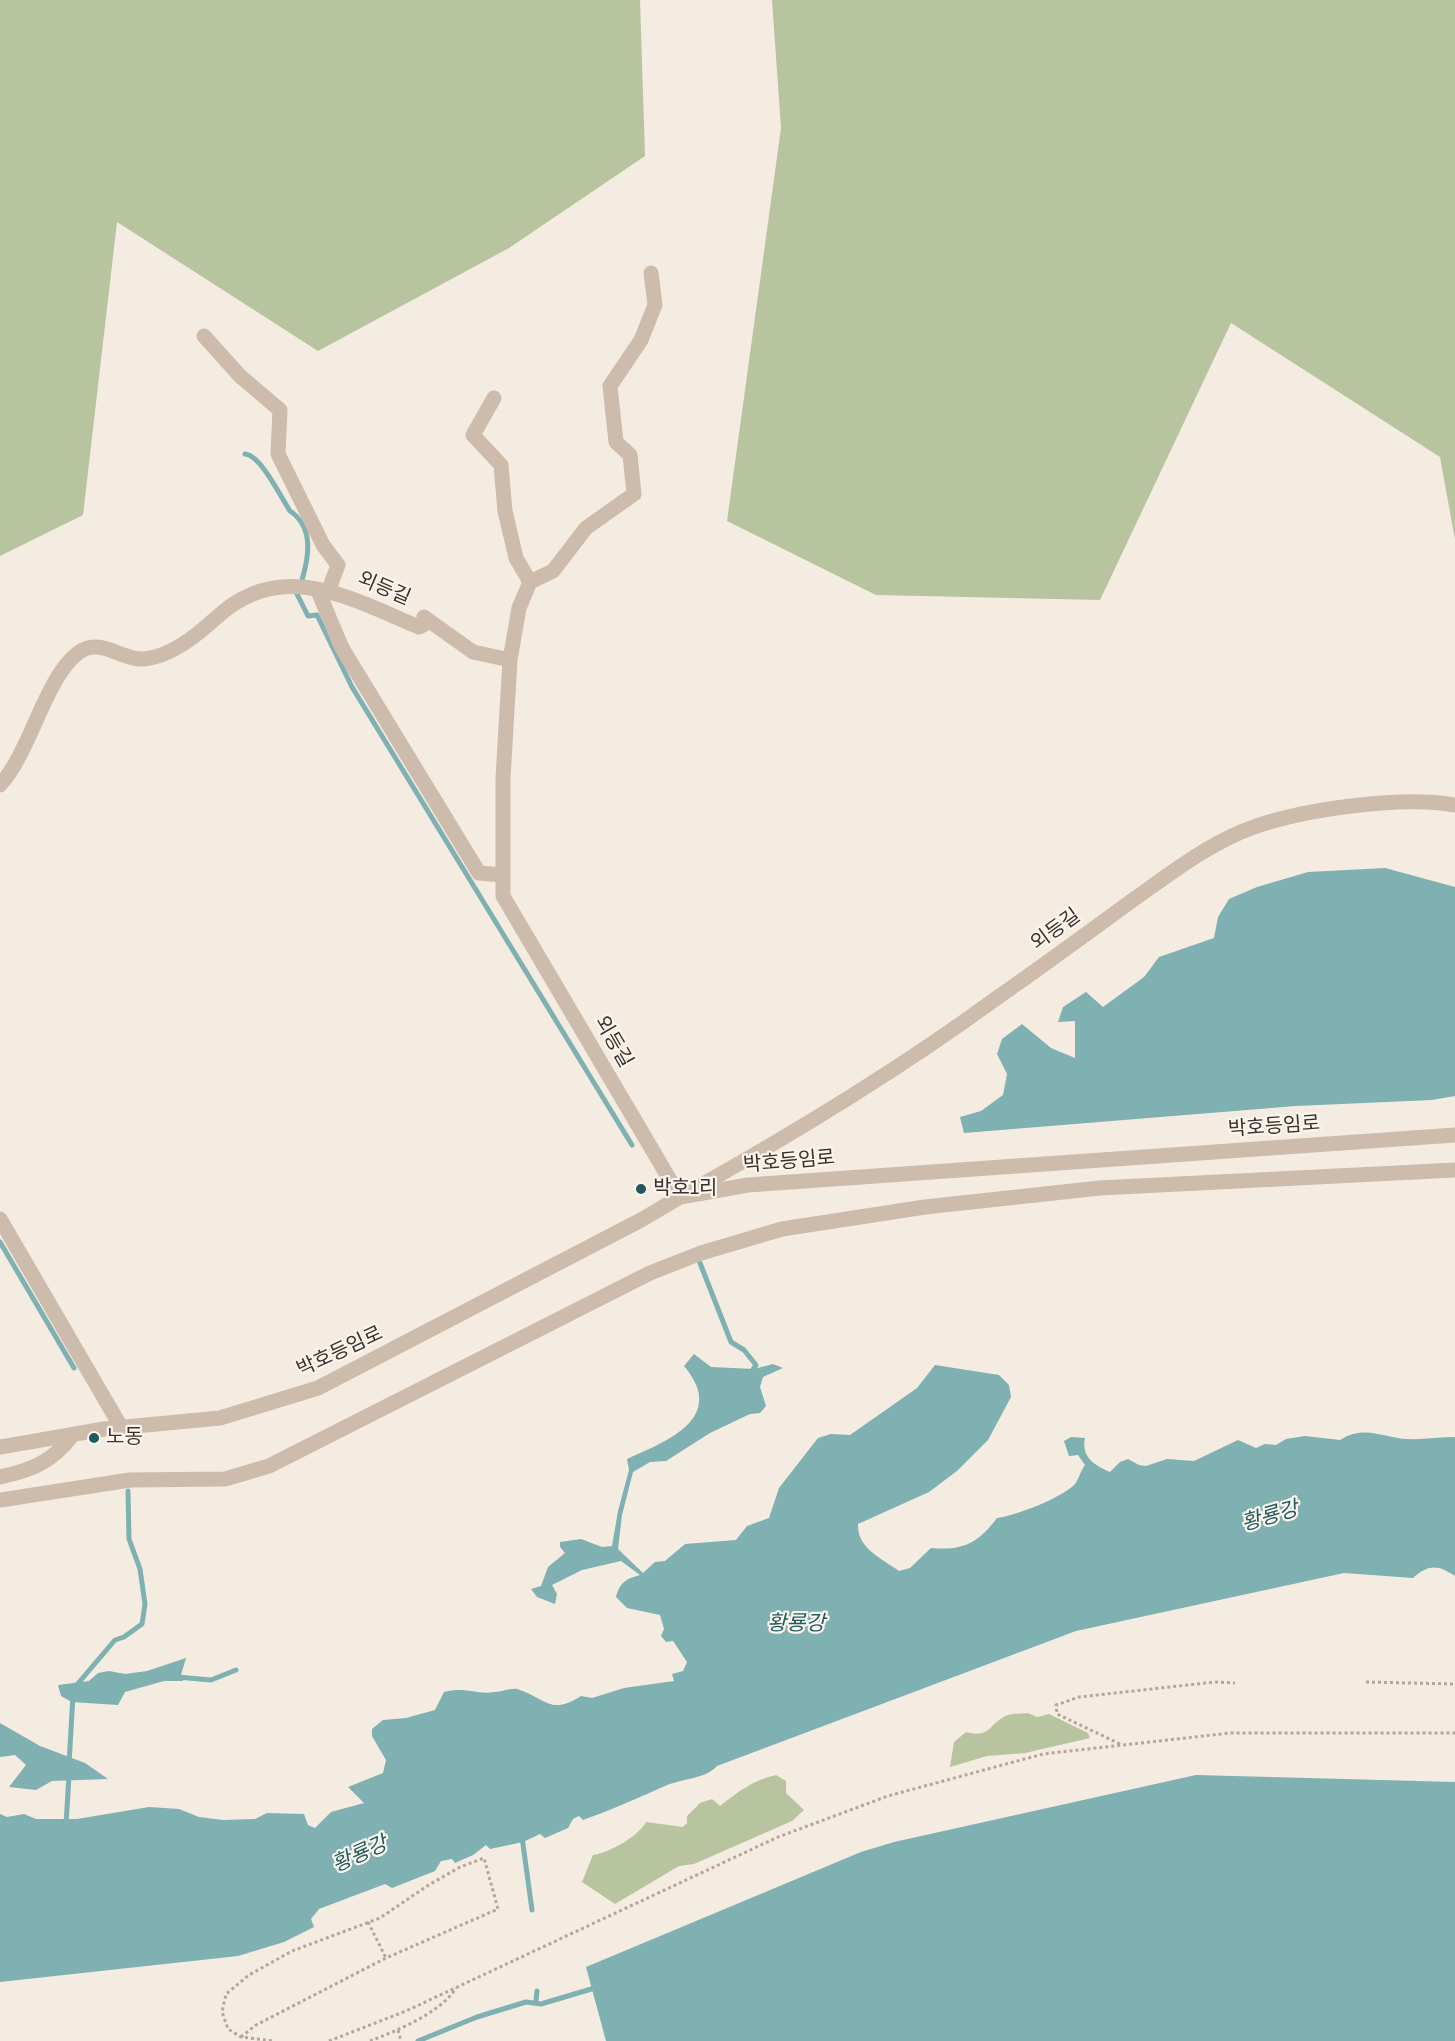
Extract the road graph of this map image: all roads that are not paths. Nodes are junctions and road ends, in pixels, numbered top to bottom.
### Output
1 (651, 273) dead end
2 (204, 336) dead end
3 (494, 398) dead end
4 (531, 582) junction
5 (323, 591) junction
6 (510, 660) junction
7 (0, 785) edge
8 (1455, 805) edge
9 (502, 875) junction
10 (1455, 1136) edge
11 (1455, 1170) edge
12 (680, 1197) junction
13 (0, 1219) edge
14 (121, 1427) junction
15 (72, 1436) junction
16 (0, 1447) edge
17 (0, 1477) edge
18 (0, 1500) edge

1 - 4 street
2 - 5 street
3 - 4 street
4 - 6 street
5 - 6 street, 외등길
5 - 7 street, 외등길
5 - 9 street
6 - 9 street, 외등길
8 - 12 street, 외등길
9 - 12 street, 외등길
10 - 12 street, 박호등임로
11 - 18 street
12 - 14 street, 박호등임로
13 - 14 street
14 - 15 street, 박호등임로
15 - 16 street, 박호등임로
15 - 17 street

